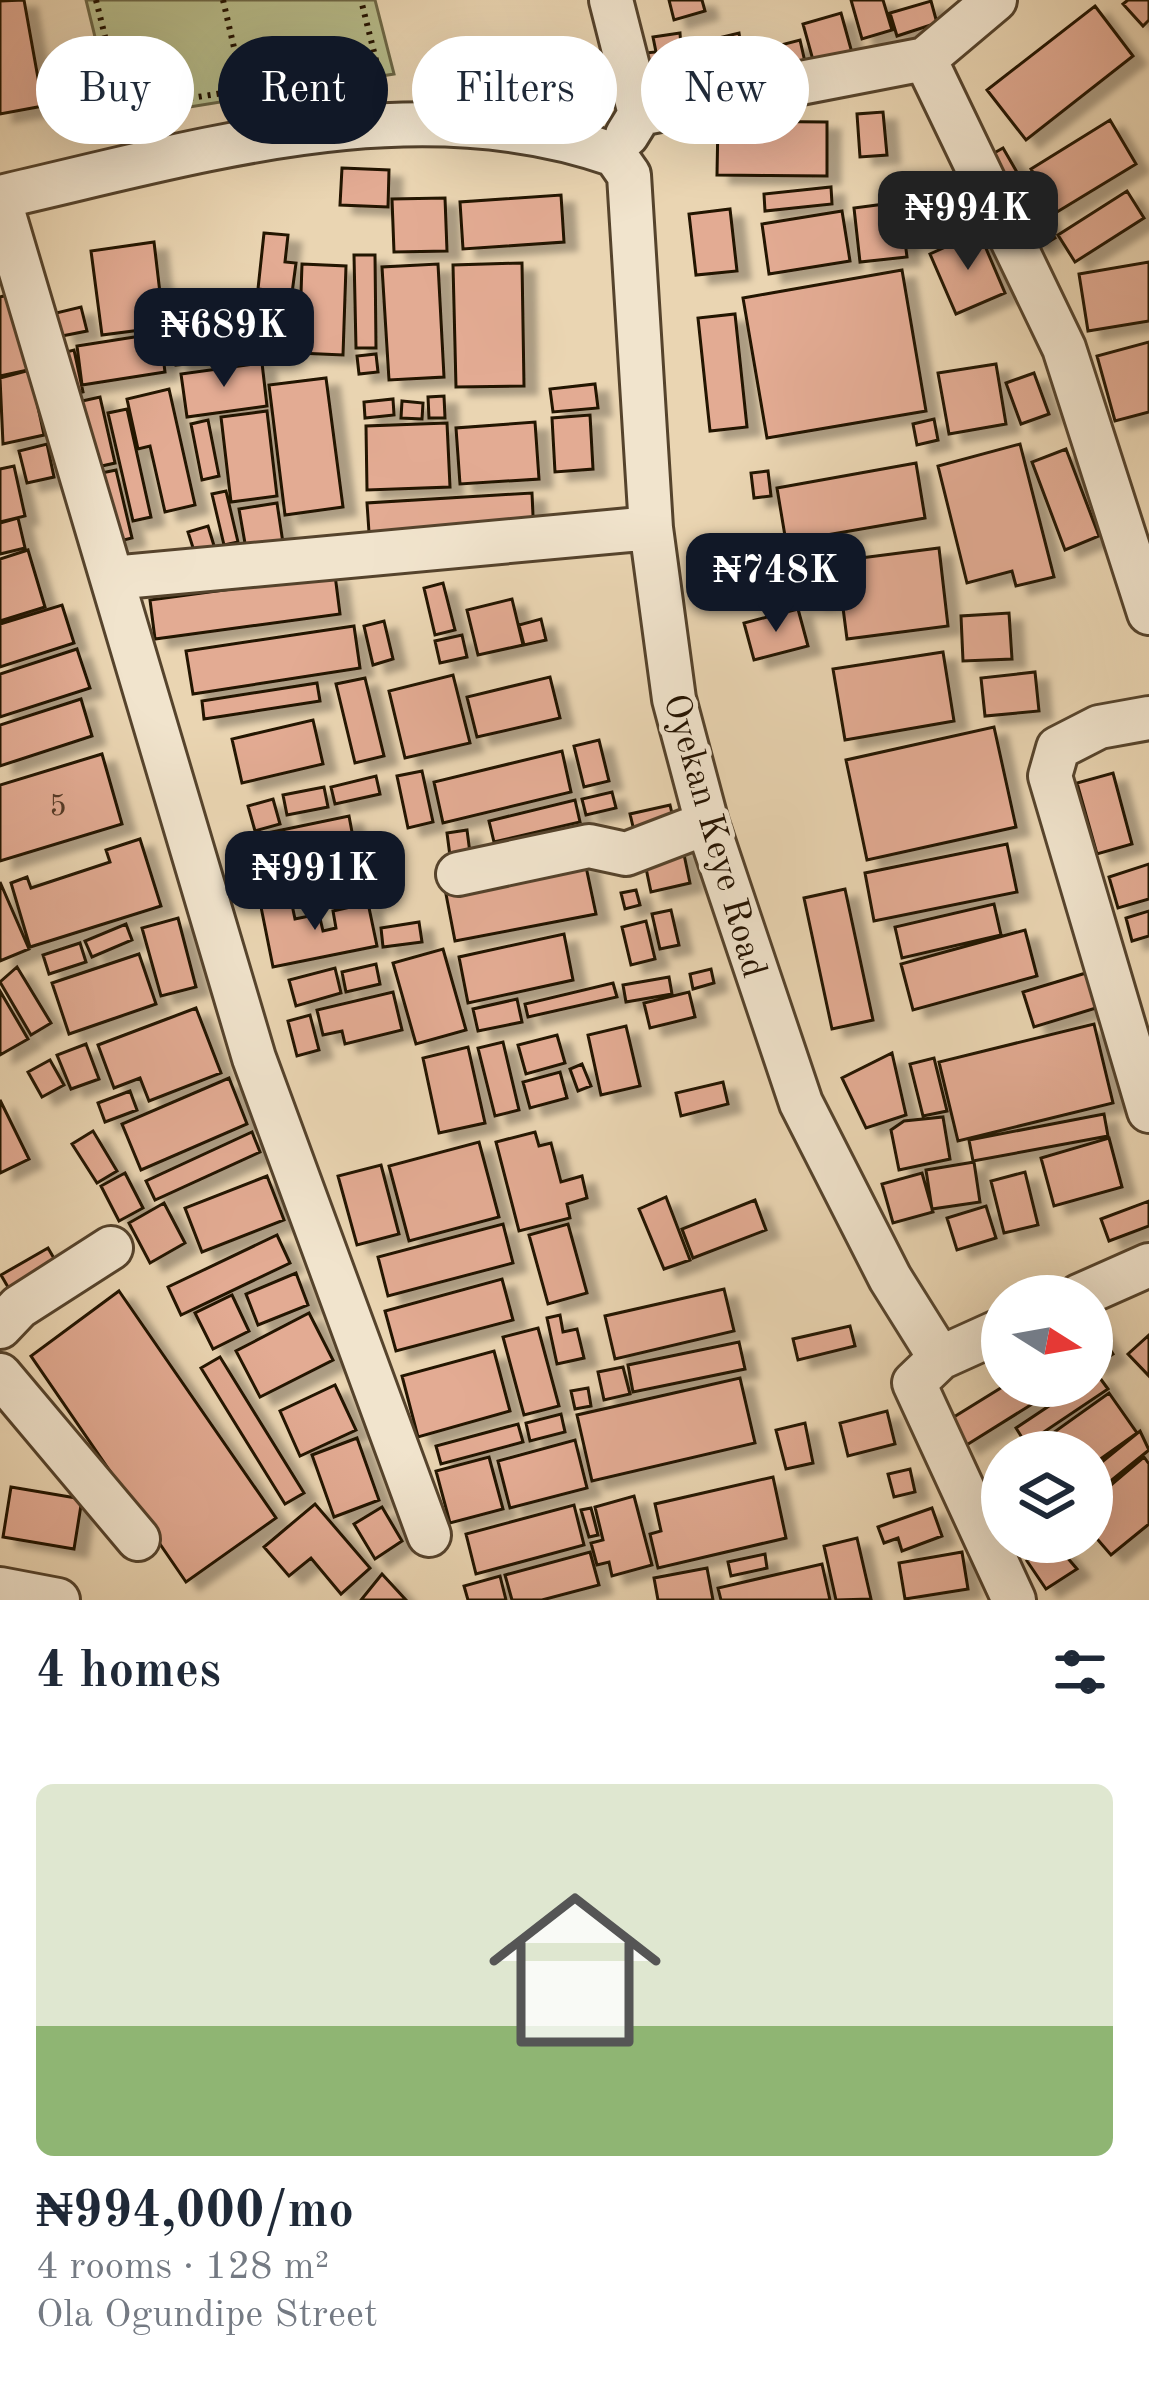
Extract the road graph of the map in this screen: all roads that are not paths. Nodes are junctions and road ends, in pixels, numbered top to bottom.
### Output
1 (611, 0) edge
2 (995, 0) edge
3 (925, 59) junction
4 (640, 114) junction
5 (614, 155) junction
6 (0, 199) edge
7 (652, 528) junction
8 (112, 578) junction
9 (1149, 613) edge
10 (1149, 718) edge
11 (707, 823) junction
12 (458, 874) dead end
13 (1149, 1111) edge
14 (111, 1248) dead end
15 (1149, 1265) edge
16 (1113, 1281) edge
17 (0, 1327) edge
18 (981, 1339) edge
19 (940, 1358) junction
20 (0, 1375) edge
21 (429, 1535) dead end
22 (139, 1539) dead end
23 (0, 1589) edge
24 (58, 1600) edge
25 (1014, 1600) edge

1 - 4 street
2 - 3 street
3 - 4 street
3 - 9 street
4 - 5 street
5 - 6 street
5 - 7 street, Oyekan Keye Road
6 - 8 street
7 - 8 street
7 - 11 street, Oyekan Keye Road
8 - 21 street
10 - 13 street
11 - 12 street
11 - 19 street, Oyekan Keye Road
14 - 17 street
15 - 16 street
18 - 19 street
19 - 25 street
20 - 22 street
23 - 24 street

